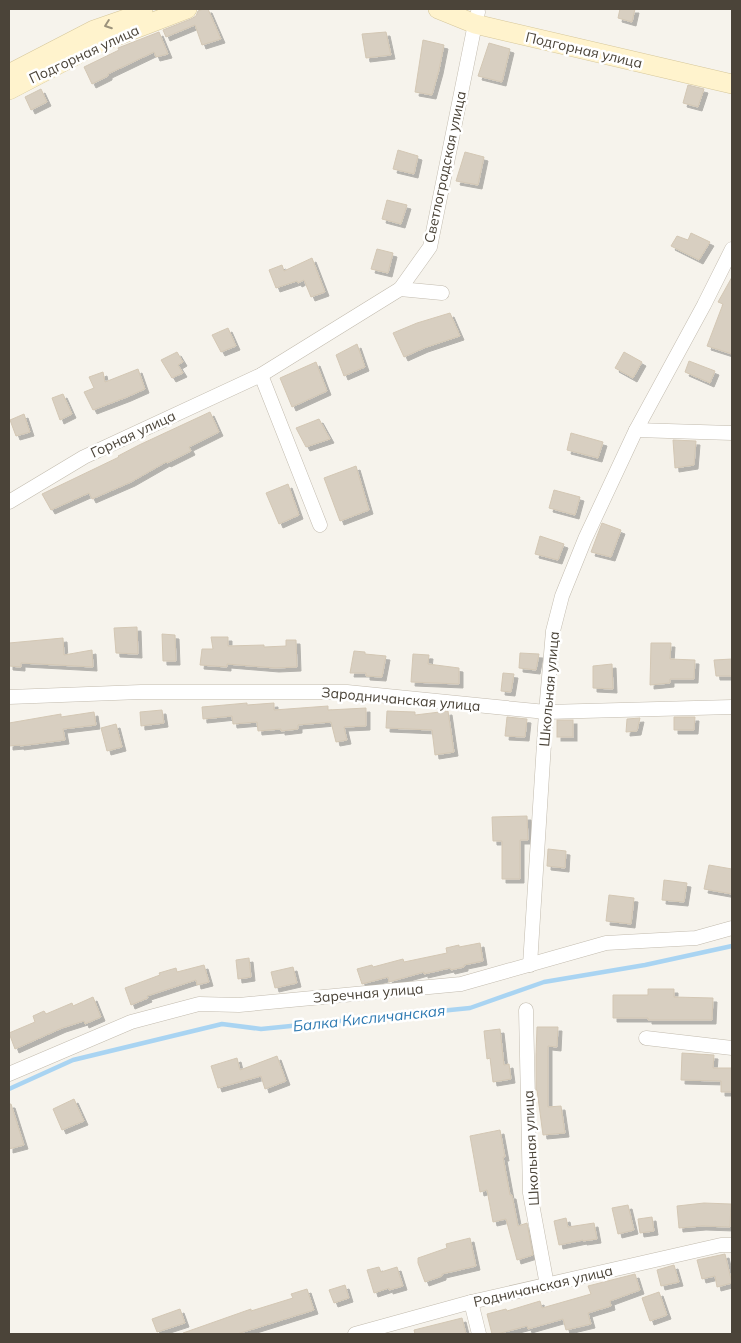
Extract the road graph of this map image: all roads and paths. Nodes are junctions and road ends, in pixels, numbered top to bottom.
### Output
1 (154, 9) edge
2 (187, 9) edge
3 (438, 9) edge
4 (474, 15) edge
5 (732, 71) edge
6 (9, 74) edge
7 (732, 84) edge
8 (9, 90) edge
9 (732, 249) edge
10 (400, 289) junction
11 (442, 293) dead end
12 (275, 366) joint
13 (261, 375) junction
14 (636, 430) junction
15 (732, 433) edge
16 (9, 502) edge
17 (320, 525) dead end
18 (9, 697) edge
19 (732, 707) edge
20 (546, 712) junction
21 (732, 928) edge
22 (530, 965) junction
23 (526, 1010) dead end
24 (646, 1038) dead end
25 (732, 1048) edge
26 (9, 1074) edge
27 (732, 1245) edge
28 (547, 1285) junction
29 (471, 1302) junction
30 (355, 1334) edge
31 (479, 1334) edge

1 -> 6 street
2 - 8 street, Подгорная улица
3 - 4 street, Подгорная улица
4 - 5 street, Подгорная улица
4 - 7 street, Подгорная улица
4 - 10 street, Светлоградская улица
9 - 14 street, Школьная улица
10 - 11 street
10 - 12 street, Светлоградская улица
12 - 13 street, Горная улица
13 - 16 street, Горная улица
13 - 17 street
14 - 15 street
14 - 20 street, Школьная улица
18 - 20 street, Зародничанская улица
19 - 20 street, Зародничанская улица
20 - 22 street, Школьная улица
21 - 22 street, Заречная улица
22 - 26 street, Заречная улица
23 - 28 street, Школьная улица
24 - 25 street
27 - 28 street, Родничанская улица
28 - 29 street, Родничанская улица
29 - 30 street, Родничанская улица
29 - 31 street

